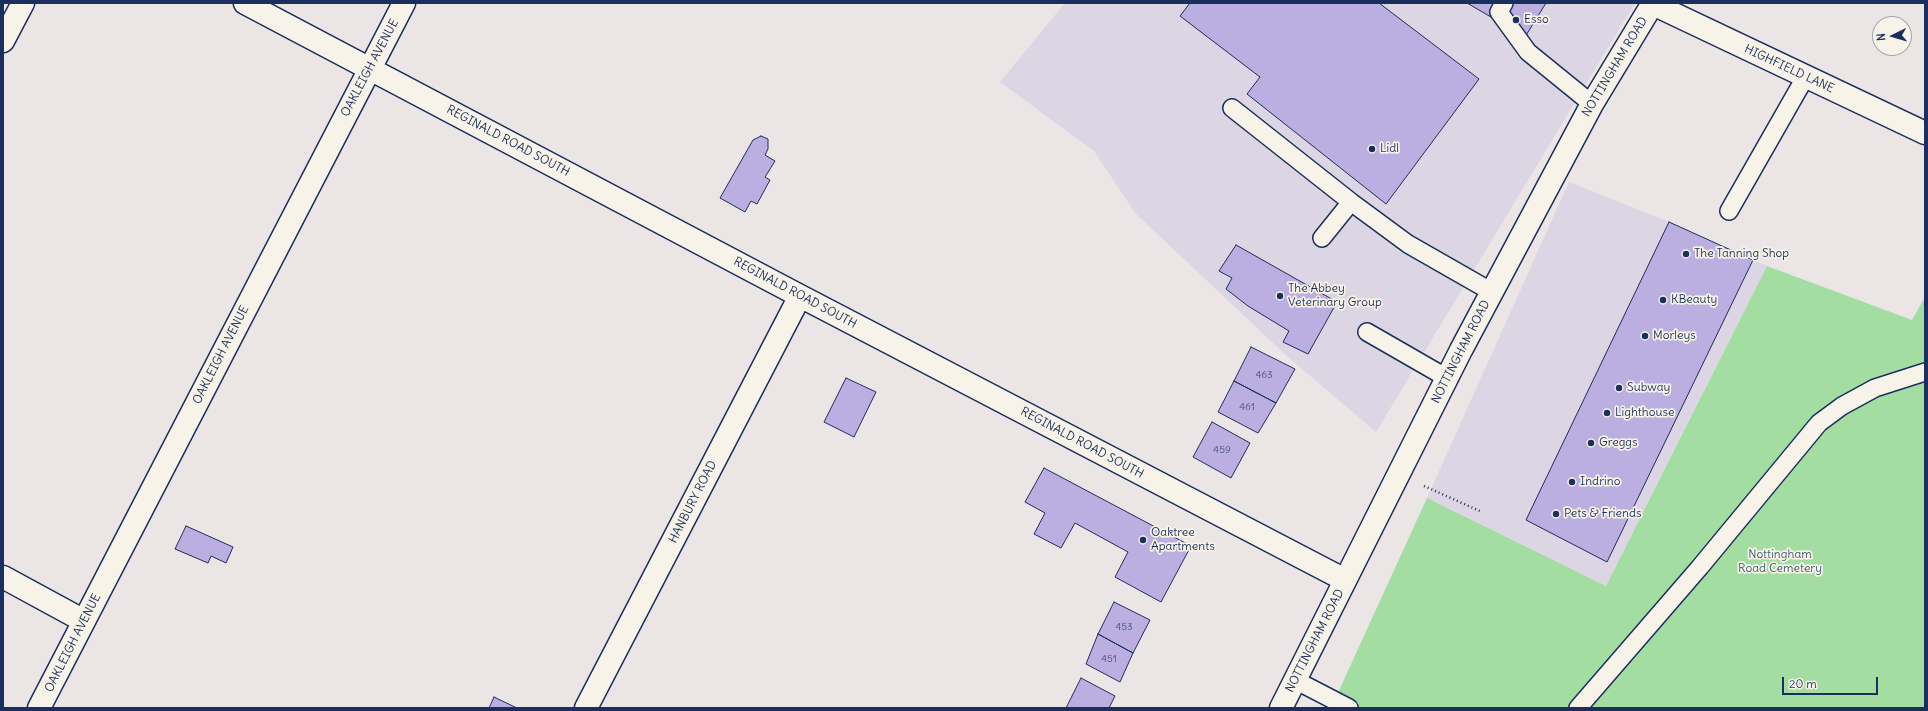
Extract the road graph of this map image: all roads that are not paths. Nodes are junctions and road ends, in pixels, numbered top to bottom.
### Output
1 (23, 3) edge
2 (246, 3) edge
3 (404, 3) edge
4 (1504, 3) edge
5 (1653, 4) edge
6 (3, 41) edge
7 (370, 68) junction
8 (1806, 76) junction
9 (1592, 104) junction
10 (1232, 108) dead end
11 (1925, 133) edge
12 (1351, 202) junction
13 (1729, 211) dead end
14 (1322, 238) dead end
15 (1492, 292) junction
16 (800, 296) junction
17 (1367, 332) dead end
18 (1925, 372) edge
19 (1446, 378) junction
20 (3, 577) edge
21 (1345, 580) junction
22 (84, 621) junction
23 (1295, 680) junction
24 (39, 708) edge
25 (586, 708) edge
26 (1281, 708) edge
27 (1349, 708) edge
28 (1578, 708) edge

1 - 6 street
2 - 7 street, REGINALD ROAD SOUTH
3 - 7 street, OAKLEIGH AVENUE
4 - 9 lane
5 - 8 street, HIGHFIELD LANE
5 - 9 street, NOTTINGHAM ROAD
7 - 16 street, REGINALD ROAD SOUTH
7 - 22 street, OAKLEIGH AVENUE
8 - 11 street, HIGHFIELD LANE
8 - 13 lane
9 - 15 street, NOTTINGHAM ROAD
10 - 12 lane
12 - 14 lane
12 - 15 lane
15 - 19 street, NOTTINGHAM ROAD
16 - 21 street, REGINALD ROAD SOUTH
16 - 25 street, HANBURY ROAD
17 - 19 lane
18 - 28 lane
19 - 21 street, NOTTINGHAM ROAD
20 - 22 street
21 - 23 street, NOTTINGHAM ROAD
22 - 24 street, OAKLEIGH AVENUE
23 - 26 street, NOTTINGHAM ROAD
23 - 27 lane

